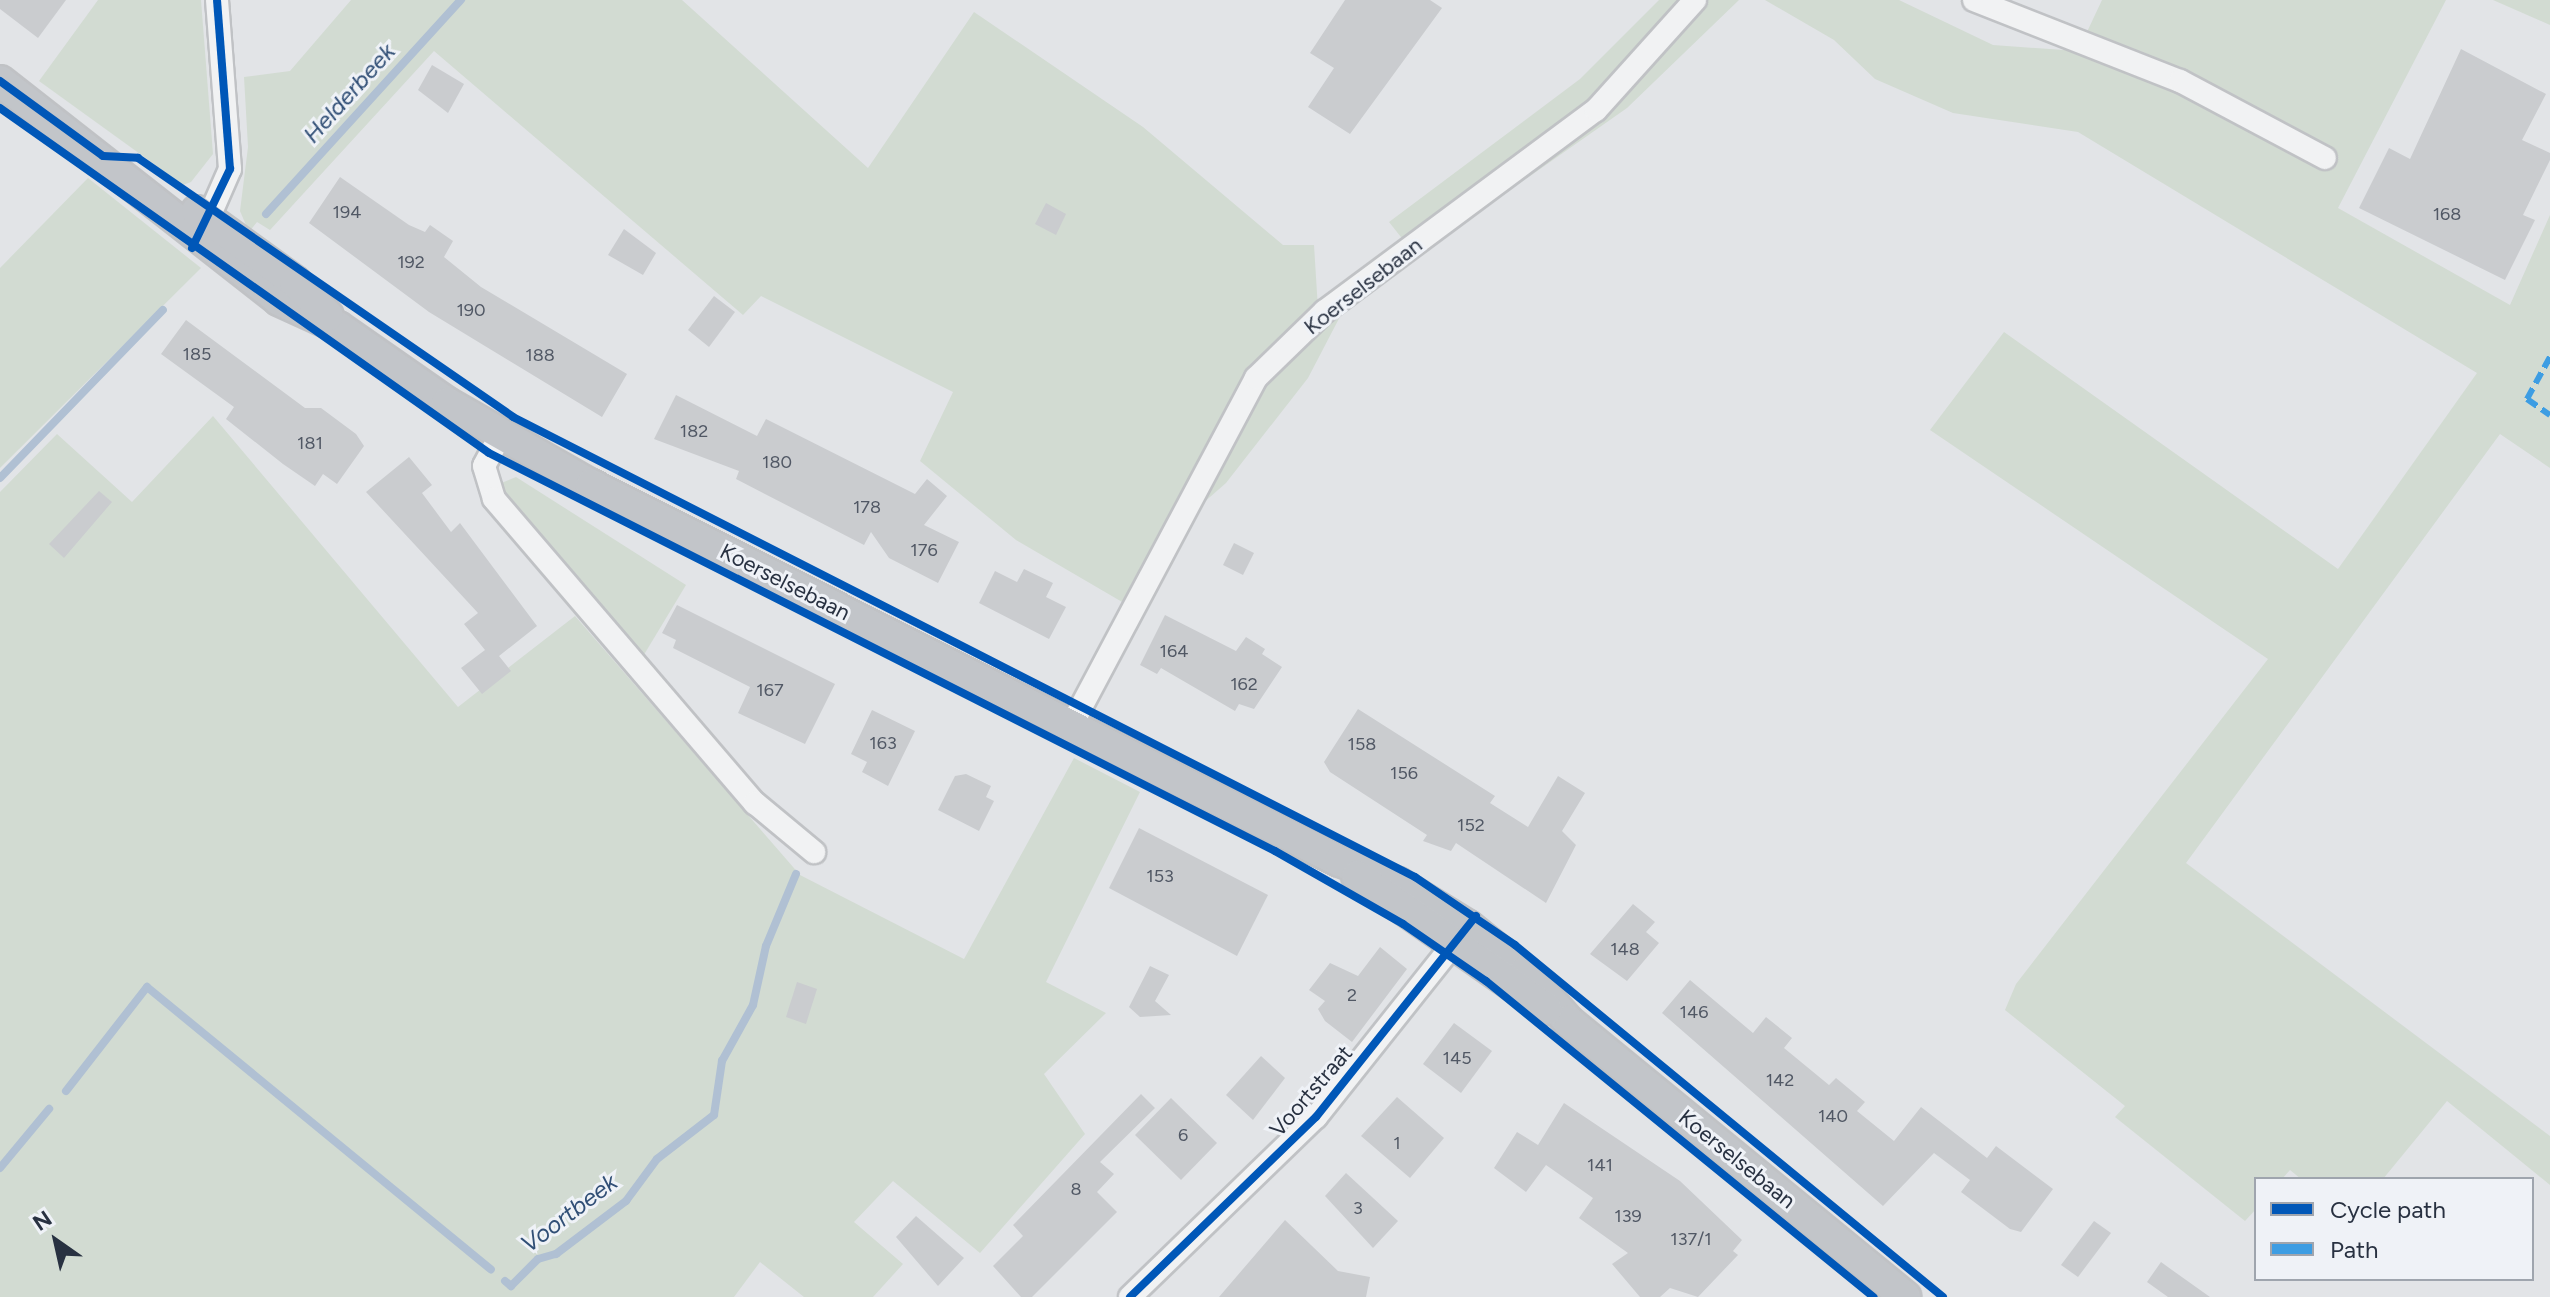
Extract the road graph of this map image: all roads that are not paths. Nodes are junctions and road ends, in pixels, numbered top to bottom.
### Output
1 (217, 0) edge
2 (1695, 0) edge
3 (1974, 0) edge
4 (0, 81) edge
5 (2325, 158) dead end
6 (205, 230) junction
7 (501, 434) junction
8 (1071, 726) junction
9 (814, 852) dead end
10 (1460, 936) junction
11 (1139, 1294) edge
12 (1905, 1297) edge

1 - 6 street
2 - 8 street, Koerselsebaan
3 - 5 street
4 - 6 street, Koerselsebaan
6 - 7 street, Koerselsebaan
7 - 8 street, Koerselsebaan
7 - 9 street
8 - 10 street, Koerselsebaan
10 - 11 street, Voortstraat
10 - 12 street, Koerselsebaan

